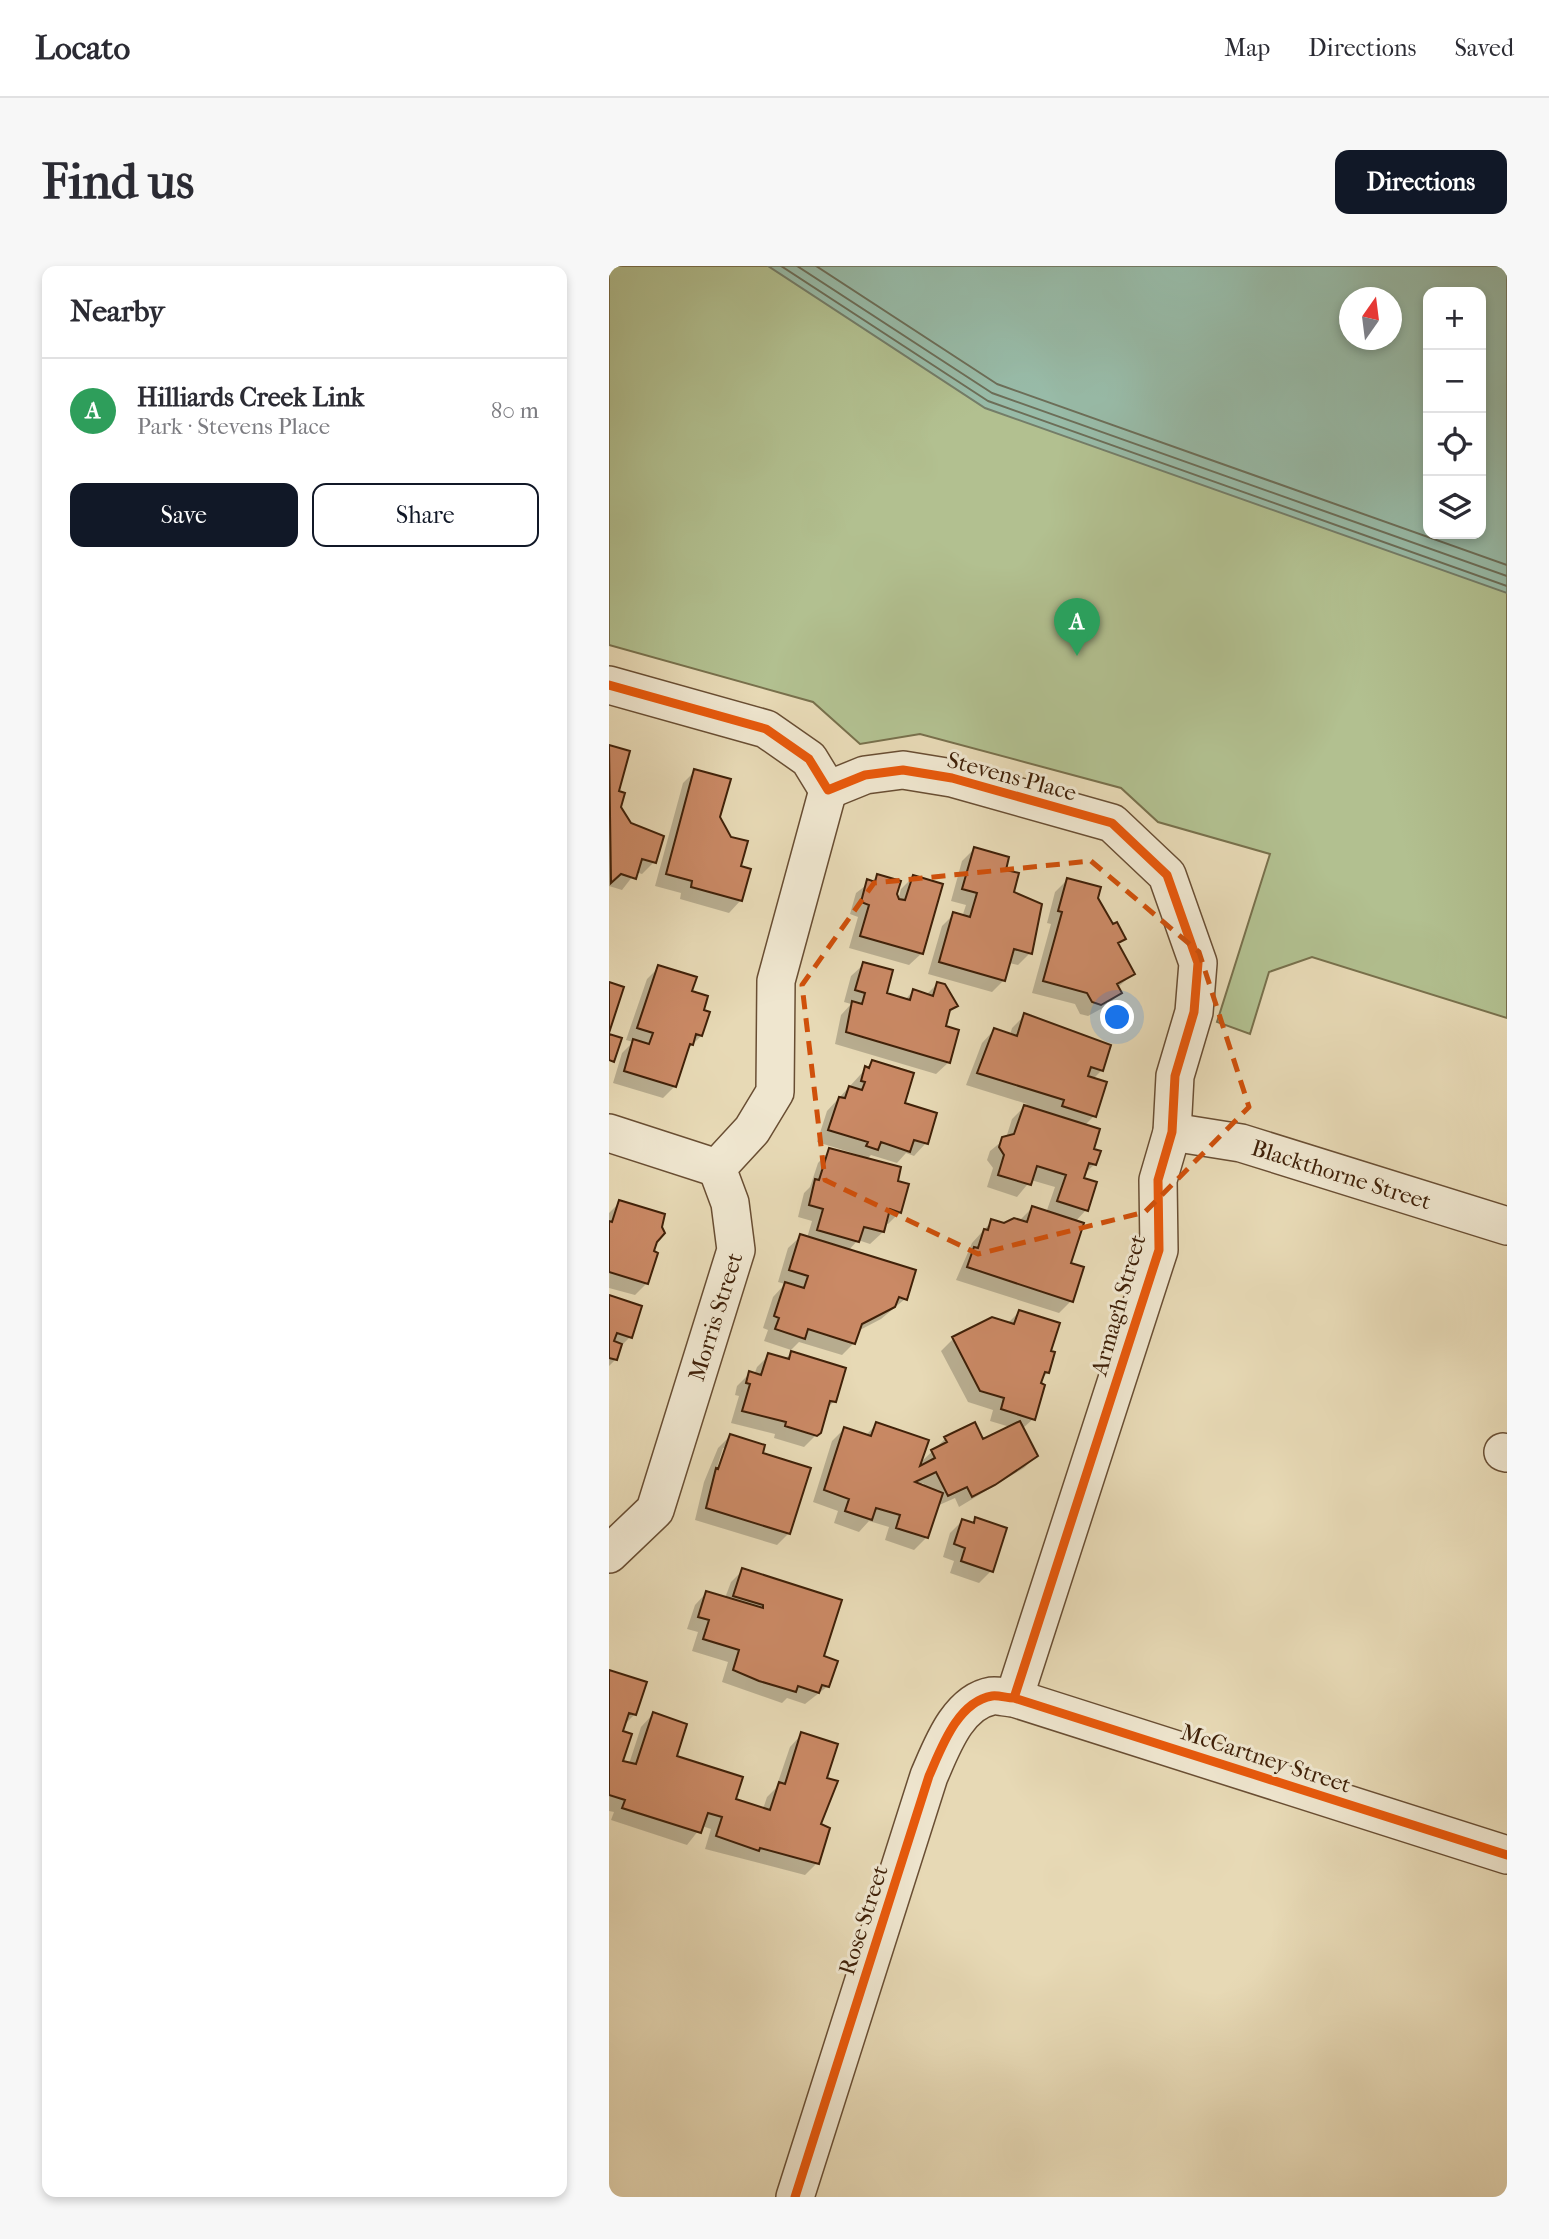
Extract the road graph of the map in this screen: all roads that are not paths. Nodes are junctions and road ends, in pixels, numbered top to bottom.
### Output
1 (609, 685) edge
2 (828, 790) junction
3 (1167, 875) joint
4 (1172, 1132) junction
5 (609, 1133) edge
6 (717, 1168) junction
7 (1507, 1226) edge
8 (609, 1554) edge
9 (1014, 1699) junction
10 (1507, 1855) edge
11 (795, 2197) edge

1 - 2 street
2 - 3 street, Stevens Place
2 - 6 street
3 - 4 street, Armagh Street
4 - 7 street, Blackthorne Street
4 - 9 street, Armagh Street
5 - 6 street
6 - 8 street, Morris Street
9 - 10 street, McCartney Street
9 - 11 street, Rose Street

